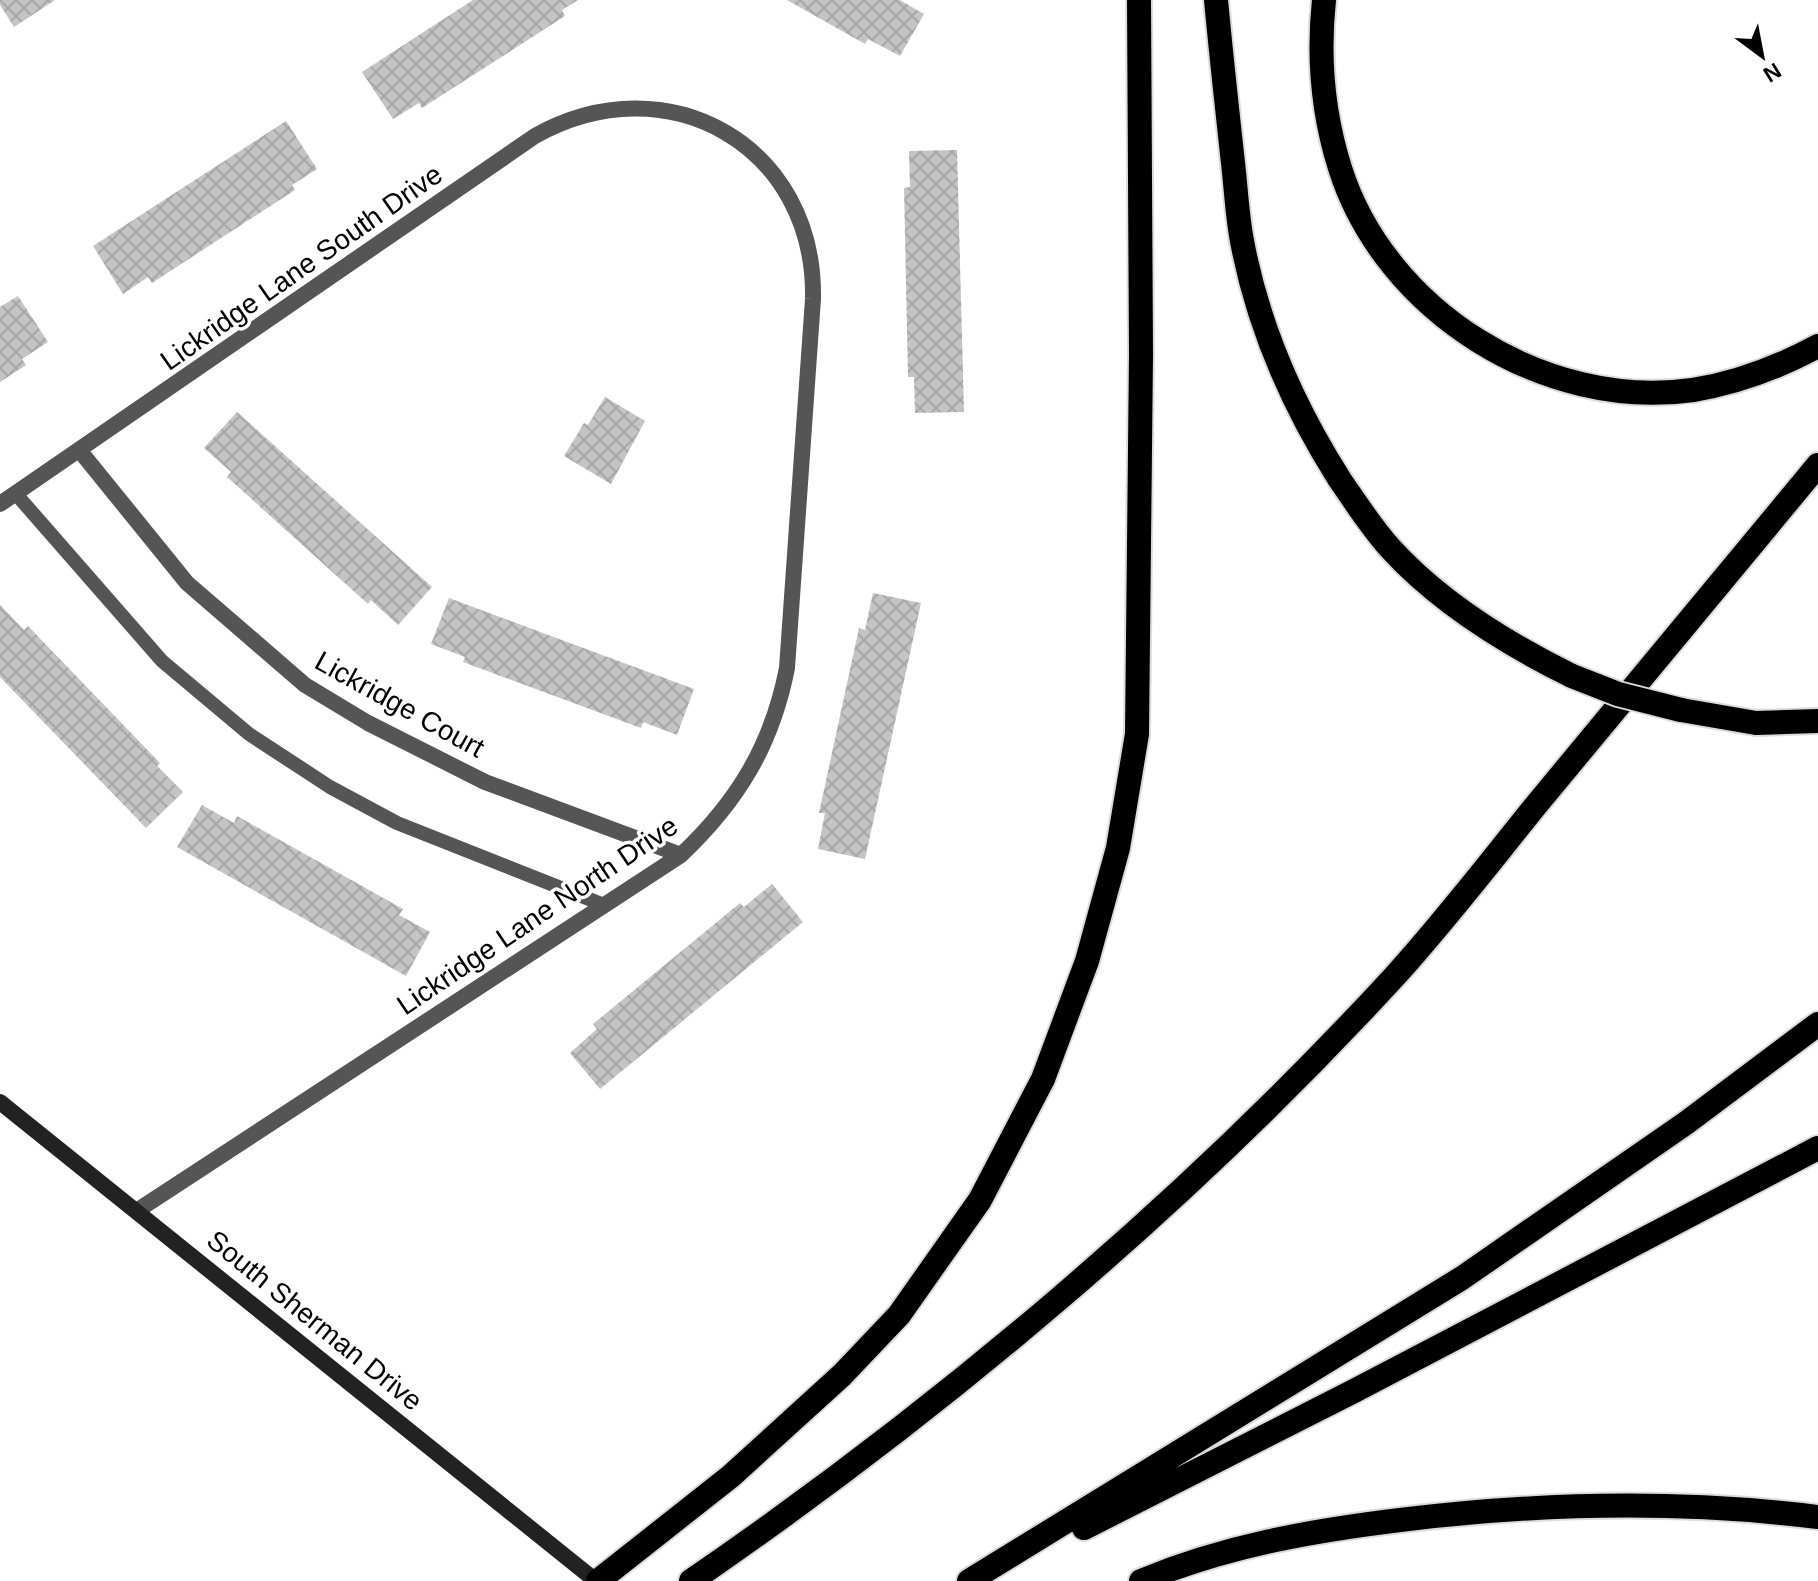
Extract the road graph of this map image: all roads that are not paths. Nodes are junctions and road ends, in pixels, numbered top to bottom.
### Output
1 (1139, 0) edge
2 (1216, 0) edge
3 (1324, 0) edge
4 (645, 108) joint
5 (1818, 346) edge
6 (80, 451) junction
7 (1818, 465) edge
8 (16, 494) junction
9 (0, 504) edge
10 (1818, 721) edge
11 (681, 855) junction
12 (604, 905) junction
13 (1818, 1024) edge
14 (0, 1102) edge
15 (1818, 1148) edge
16 (138, 1210) junction
17 (1818, 1517) edge
18 (597, 1581) edge
19 (691, 1581) edge
20 (969, 1581) edge
21 (978, 1581) edge
22 (1141, 1581) edge

1 - 18 highway
2 - 10 highway, bridge
3 - 5 highway
4 - 6 street, Lickridge Lane South Drive
4 - 11 street, Lickridge Lane North Drive
6 - 8 street, Lickridge Lane South Drive
6 - 11 street, Lickridge Court
7 - 19 highway
8 - 9 street, Lickridge Lane South Drive
8 - 12 lane
11 - 12 street, Lickridge Lane North Drive
12 - 16 street, Lickridge Lane North Drive
13 - 20 highway
14 - 16 main road, South Sherman Drive
15 - 21 highway
16 - 18 main road, South Sherman Drive
17 - 22 highway

